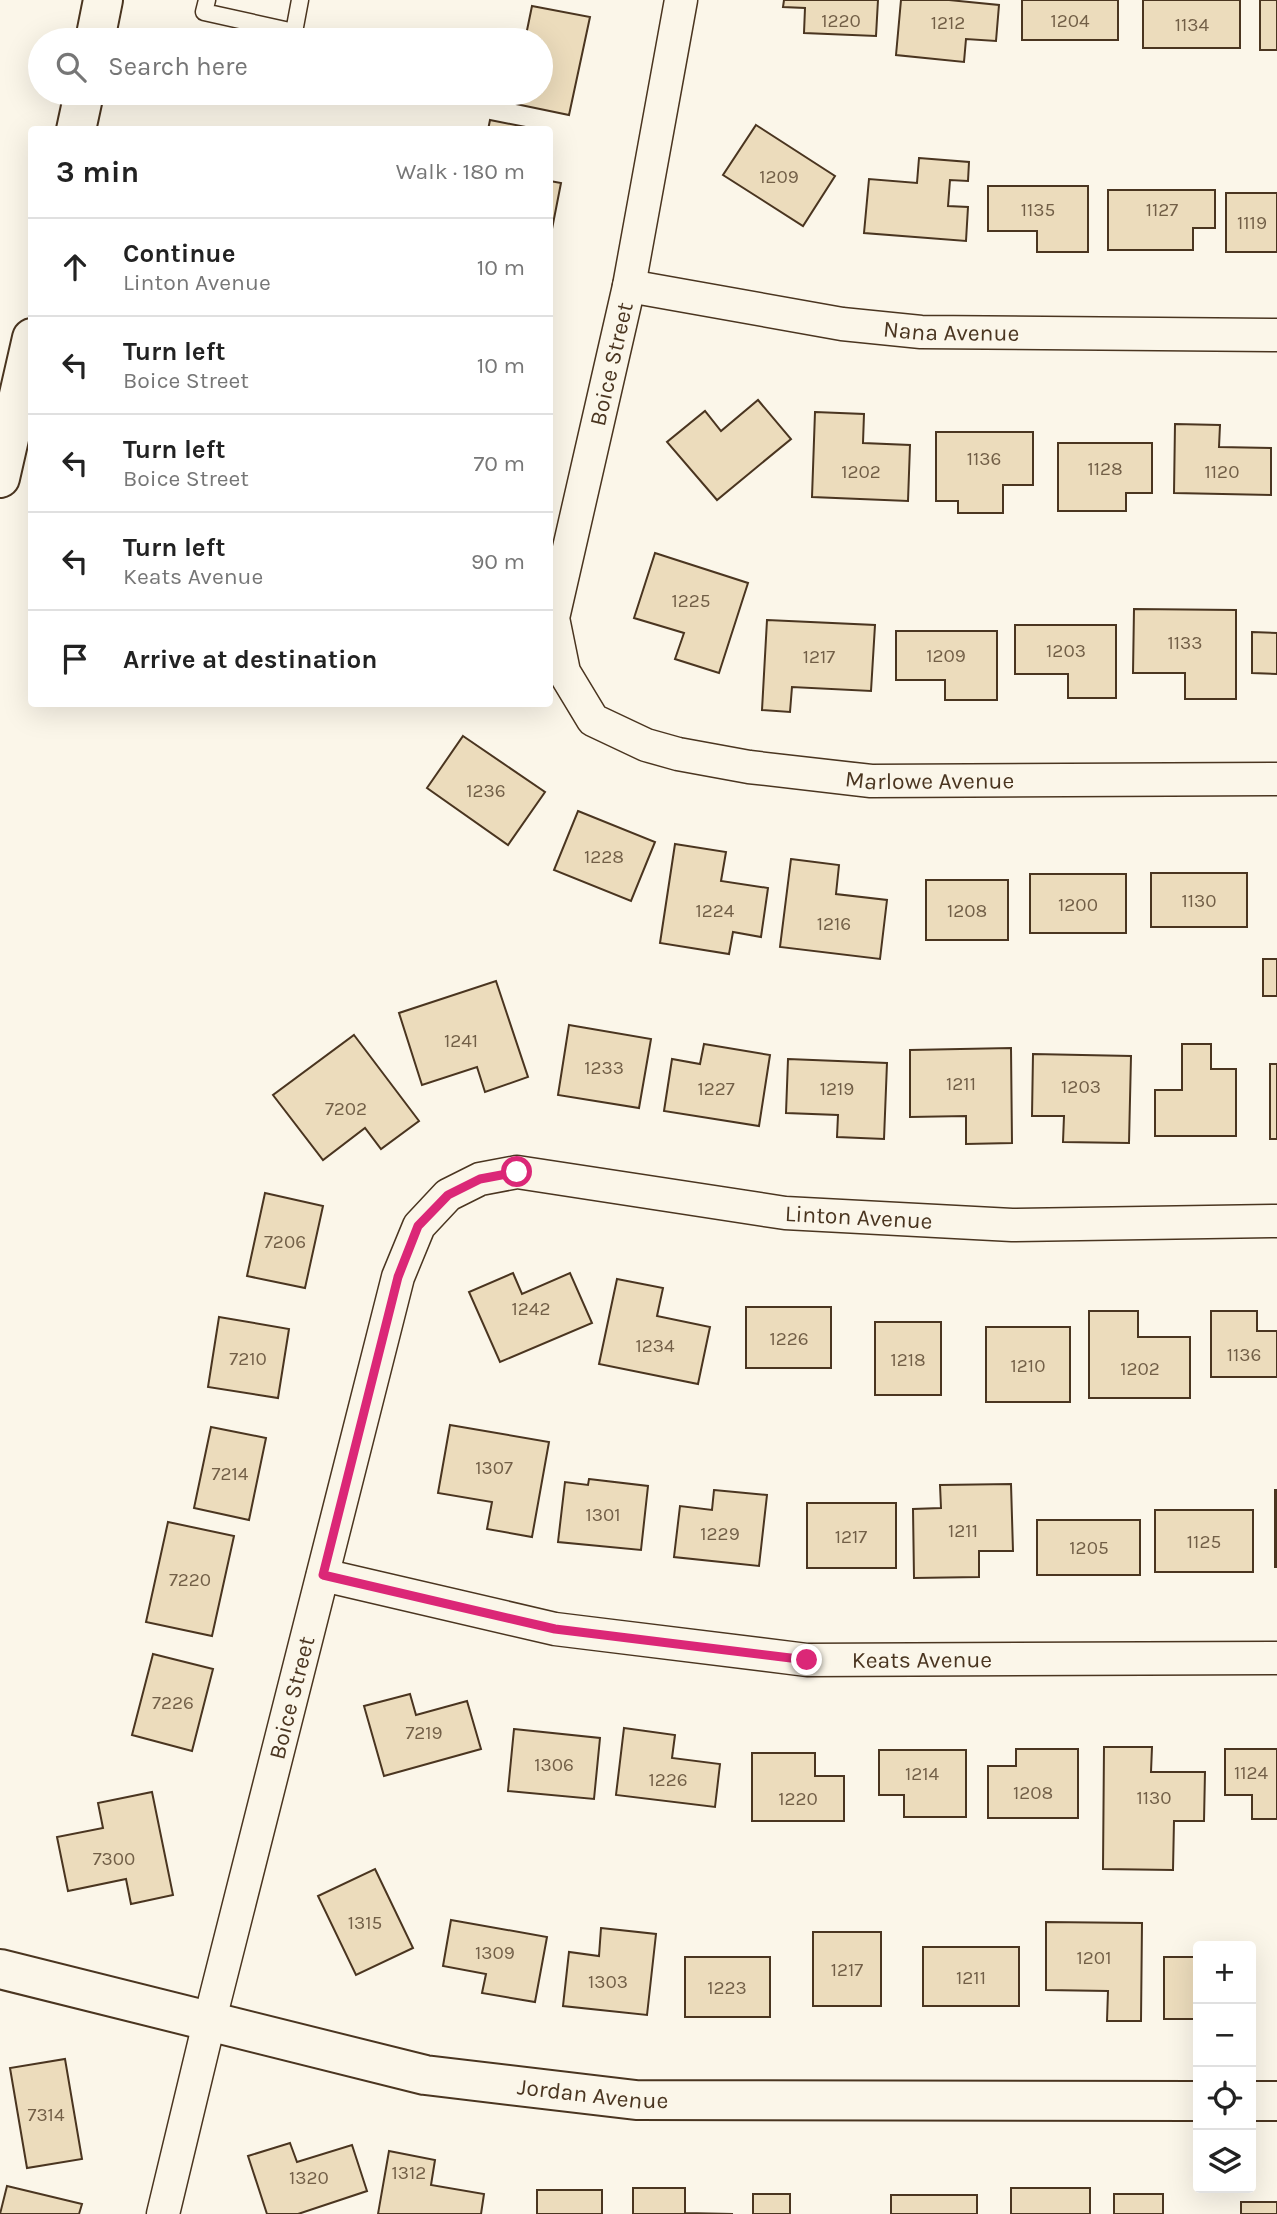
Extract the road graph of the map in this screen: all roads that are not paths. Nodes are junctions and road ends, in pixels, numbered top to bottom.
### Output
1 (103, 0) edge
2 (207, 0) edge
3 (300, 0) edge
4 (681, 0) edge
5 (97, 28) edge
6 (276, 28) edge
7 (295, 28) edge
8 (81, 105) edge
9 (77, 126) edge
10 (629, 286) junction
11 (1277, 335) edge
12 (28, 356) edge
13 (0, 478) edge
14 (593, 720) joint
15 (1277, 779) edge
16 (448, 1195) joint
17 (1277, 1222) edge
18 (323, 1575) junction
19 (1277, 1658) edge
20 (0, 1969) edge
21 (209, 2023) junction
22 (1193, 2101) edge
23 (1256, 2101) edge
24 (1277, 2101) edge
25 (163, 2214) edge

1 - 5 street
2 - 6 lane
3 - 7 lane
4 - 10 street, Boice Street
8 - 9 street
10 - 11 street, Nana Avenue
10 - 14 street, Boice Street
12 - 13 street
14 - 15 street, Marlowe Avenue
16 - 17 street, Linton Avenue
16 - 18 street, Boice Street
18 - 19 street, Keats Avenue
18 - 21 street, Boice Street
20 - 21 street, Jordan Avenue
21 - 22 street, Jordan Avenue
21 - 25 street, Boice Street
23 - 24 street

